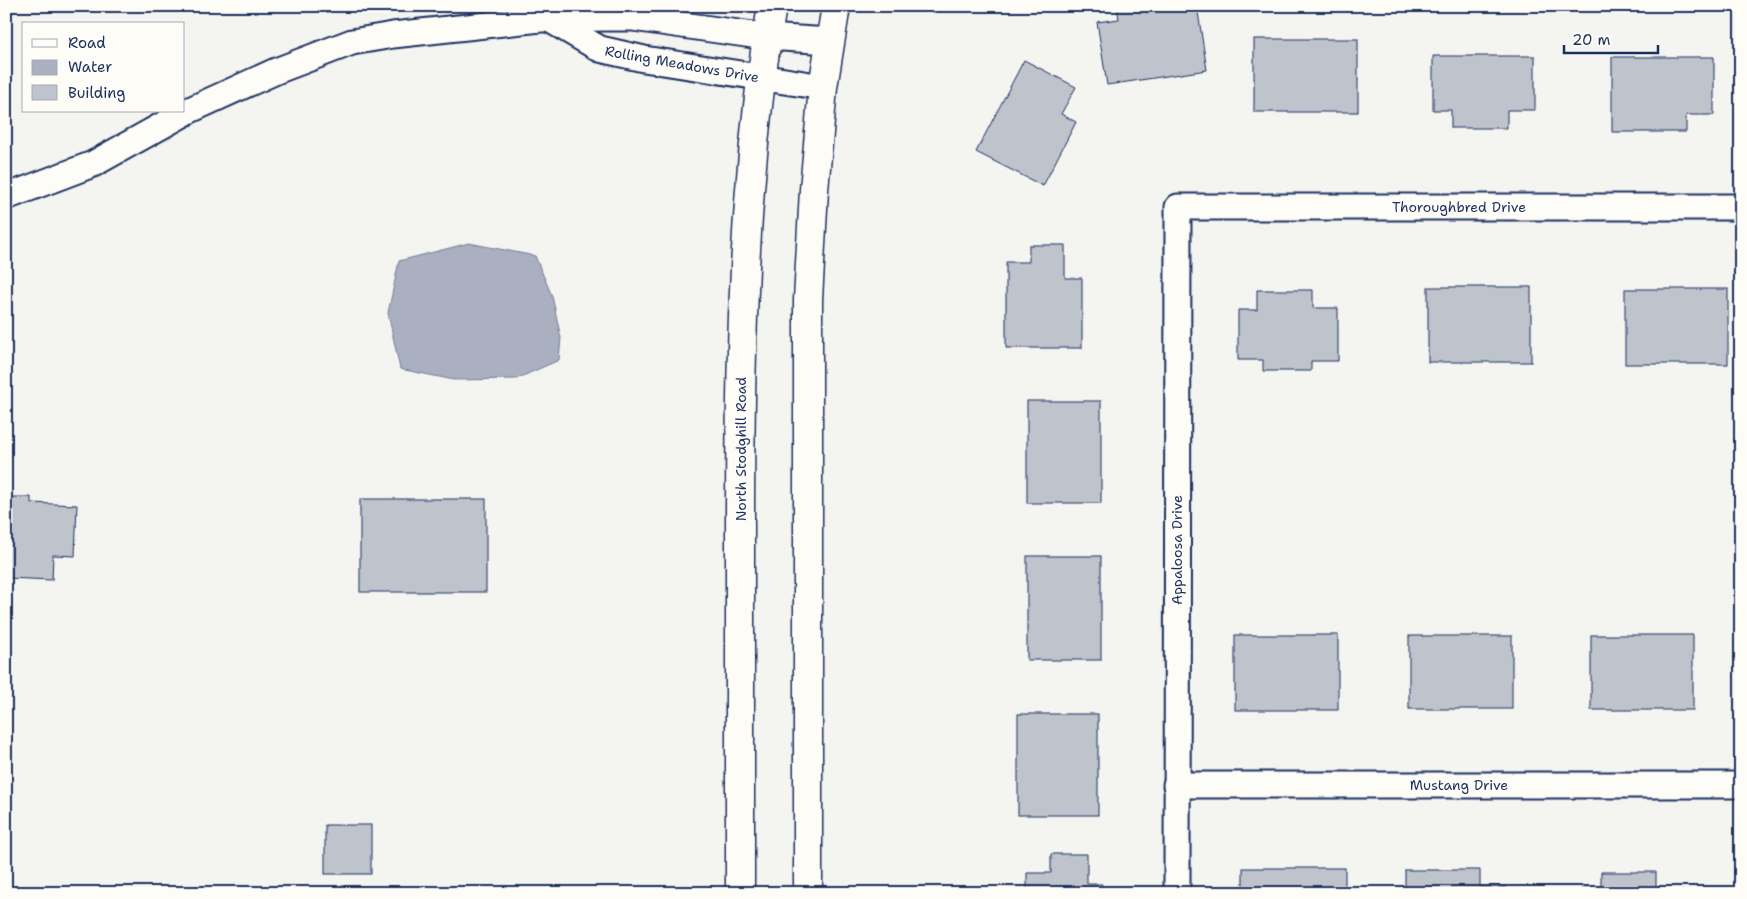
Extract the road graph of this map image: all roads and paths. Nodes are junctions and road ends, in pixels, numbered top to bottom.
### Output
1 (772, 6) edge
2 (836, 6) edge
3 (549, 19) junction
4 (767, 37) junction
5 (830, 41) junction
6 (761, 78) junction
7 (823, 87) junction
8 (6, 196) edge
9 (1178, 207) joint
10 (1741, 207) edge
11 (1176, 785) junction
12 (1741, 785) edge
13 (740, 893) edge
14 (808, 893) edge
15 (1177, 893) edge

1 - 4 main road, North Stodghill Road
2 - 5 main road
3 - 4 street
3 - 6 street, Rolling Meadows Drive
3 - 8 street
4 - 5 street
4 - 6 main road, North Stodghill Road
5 - 7 main road
6 - 7 street, Rolling Meadows Drive
6 - 13 main road, North Stodghill Road
7 - 14 main road
9 - 10 street, Thoroughbred Drive
9 - 11 street, Appaloosa Drive
11 - 12 street, Mustang Drive
11 - 15 street, Appaloosa Drive

